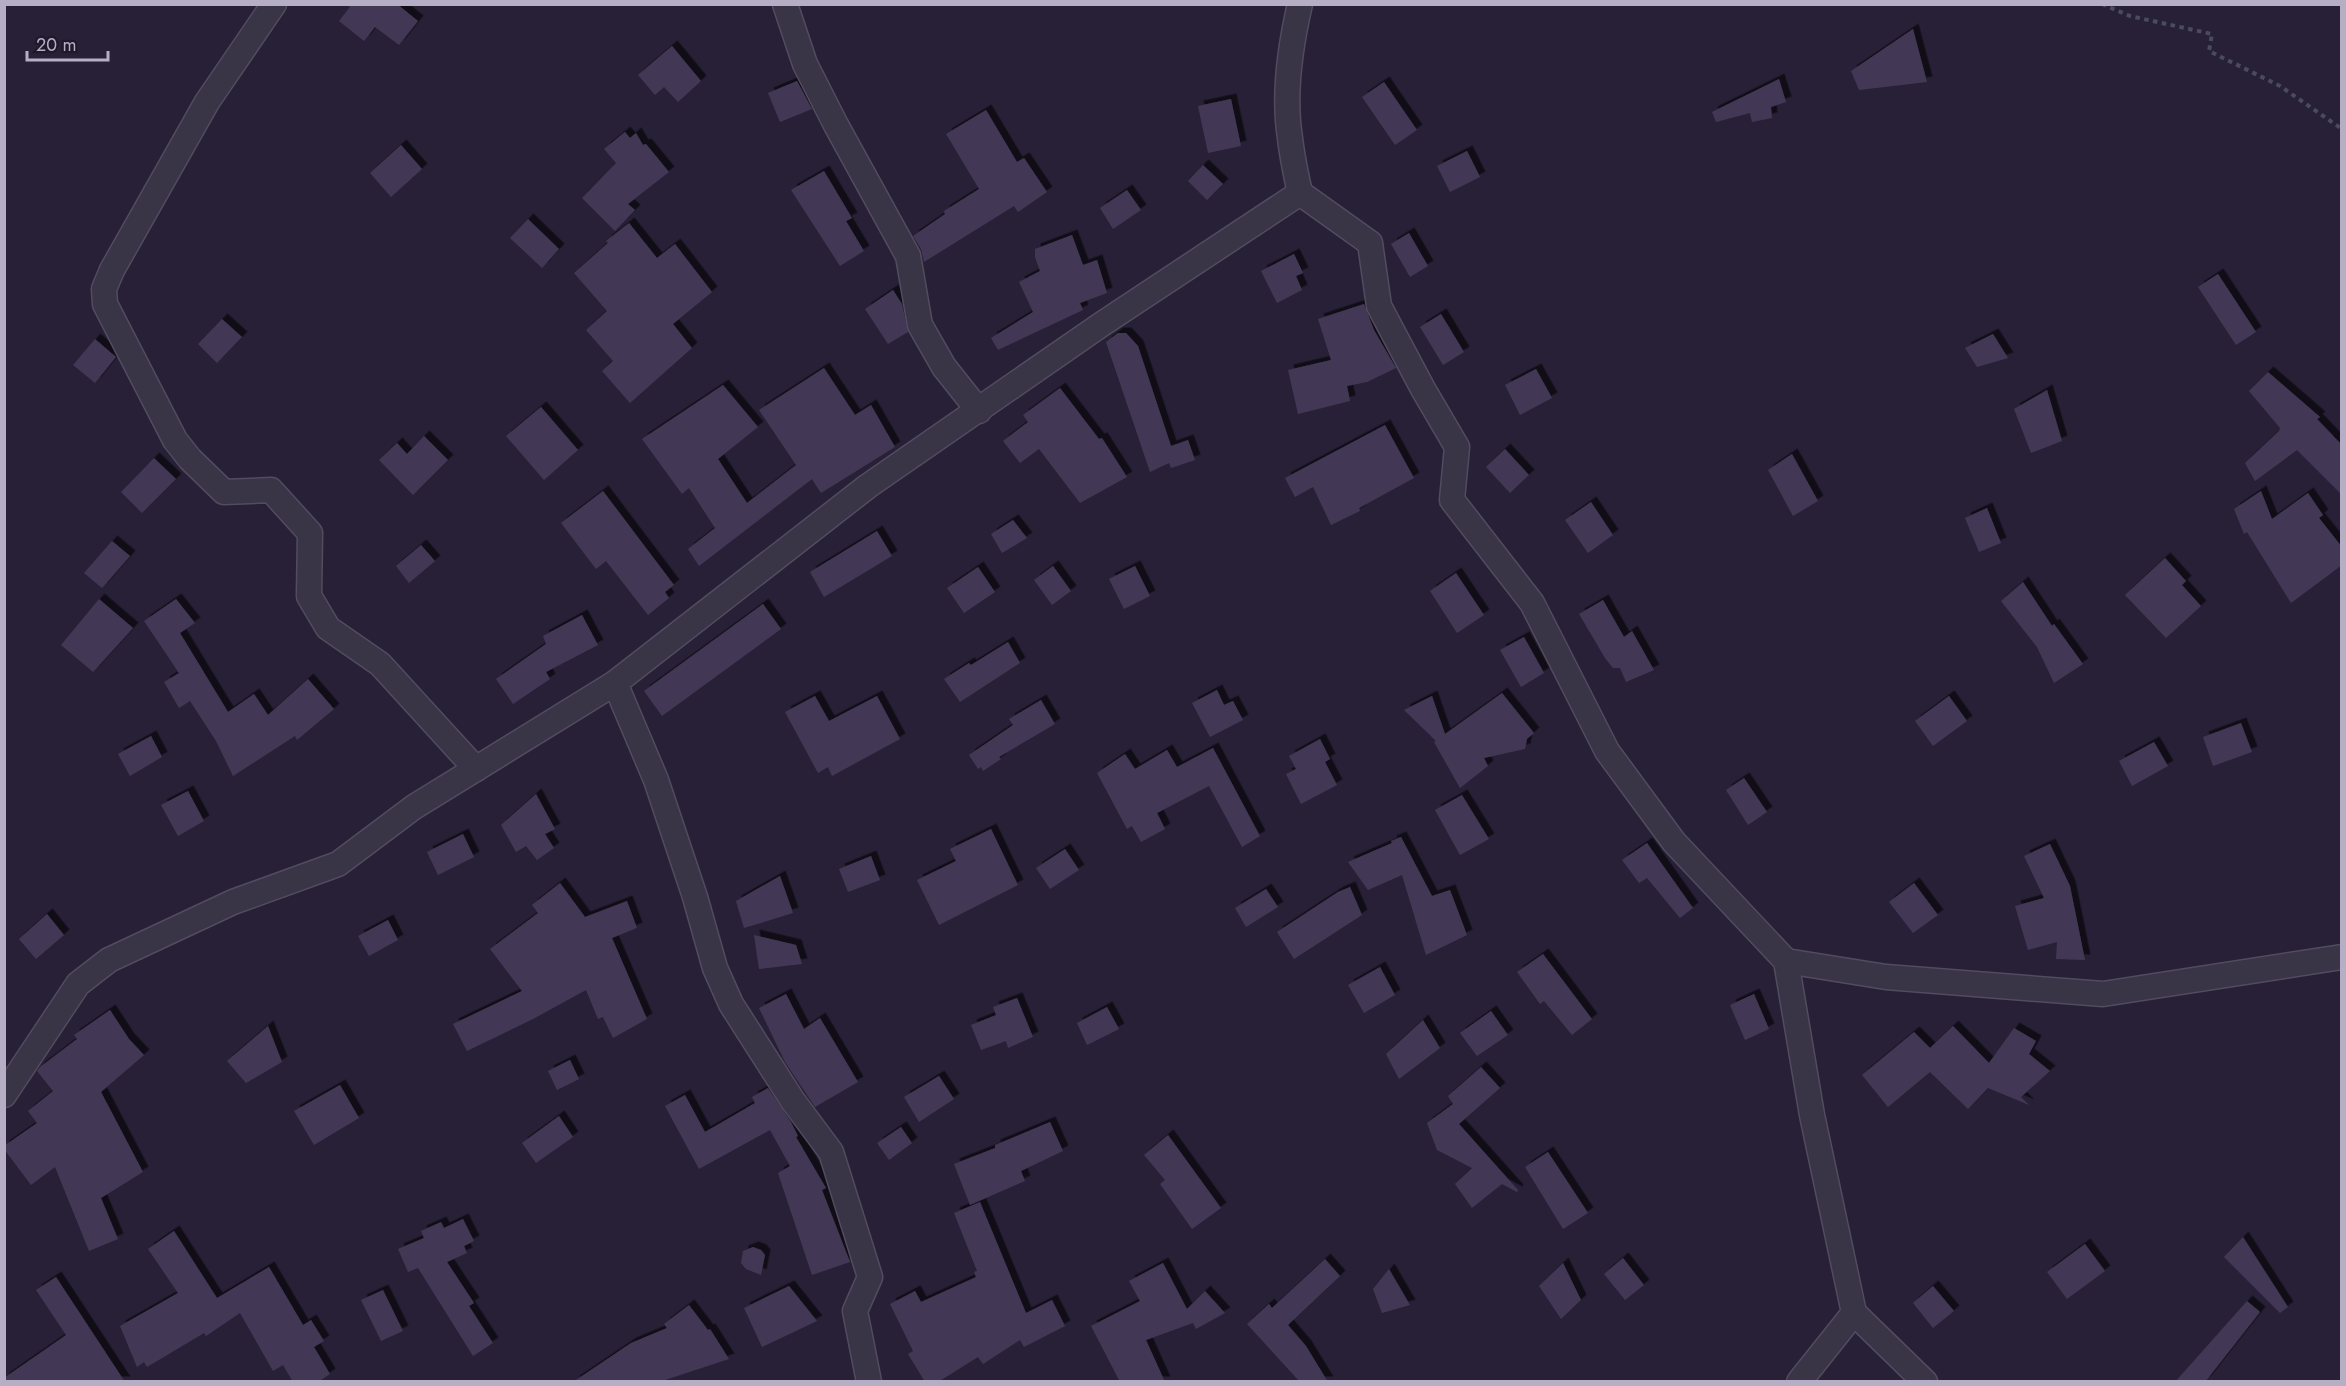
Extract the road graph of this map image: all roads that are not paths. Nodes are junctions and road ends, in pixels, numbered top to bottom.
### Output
1 (274, 4) edge
2 (785, 4) edge
3 (1300, 4) edge
4 (1300, 193) junction
5 (979, 411) junction
6 (615, 683) junction
7 (477, 769) junction
8 (2342, 957) edge
9 (1786, 962) junction
10 (4, 1095) edge
11 (1854, 1313) junction
12 (869, 1382) edge
13 (1799, 1382) edge
14 (1925, 1382) edge

1 - 7 street
2 - 5 street
3 - 4 street
4 - 5 street
4 - 9 street
5 - 6 street
6 - 7 street
6 - 12 street
7 - 10 street
8 - 9 street
9 - 11 street
11 - 13 street
11 - 14 street

